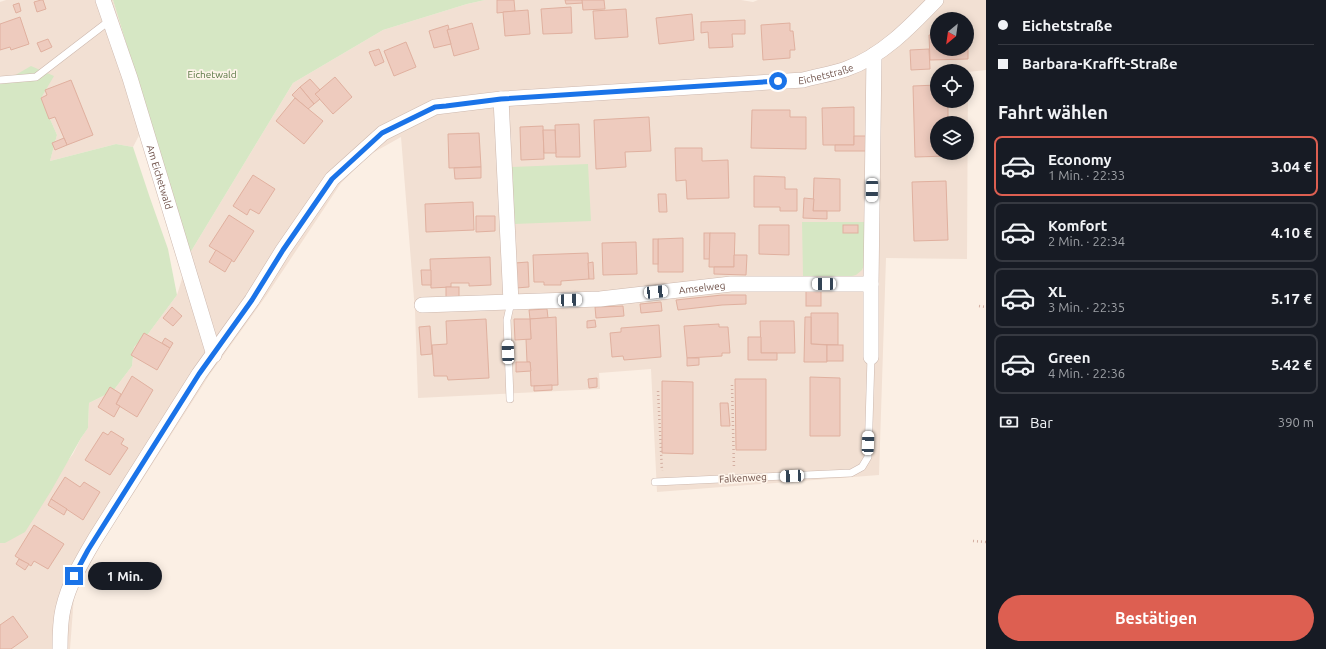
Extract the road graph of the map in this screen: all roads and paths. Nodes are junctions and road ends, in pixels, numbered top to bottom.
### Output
1 (103, 0) edge
2 (936, 0) edge
3 (109, 21) junction
4 (874, 55) junction
5 (0, 80) edge
6 (501, 99) junction
7 (871, 284) junction
8 (511, 302) junction
9 (422, 305) dead end
10 (979, 306) dead end
11 (986, 307) edge
12 (214, 356) junction
13 (871, 357) joint
14 (732, 385) dead end
15 (658, 391) dead end
16 (510, 399) dead end
17 (734, 478) junction
18 (659, 482) joint
19 (973, 541) dead end
20 (986, 542) edge
21 (60, 649) edge

1 - 3 street, Am Eichetwald
2 - 4 street, Eichetstraße
3 - 5 lane
3 - 12 street, Am Eichetwald
4 - 6 street, Eichetstraße
4 - 7 street
6 - 8 street
6 - 12 street, Eichetstraße
7 - 8 street, Amselweg
7 - 13 street
8 - 9 street, Amselweg
8 - 16 lane
10 - 11 path
12 - 21 street, Eichetstraße
13 - 17 lane, Falkenweg
14 - 17 path
15 - 18 path
17 - 18 lane, Falkenweg
19 - 20 path

